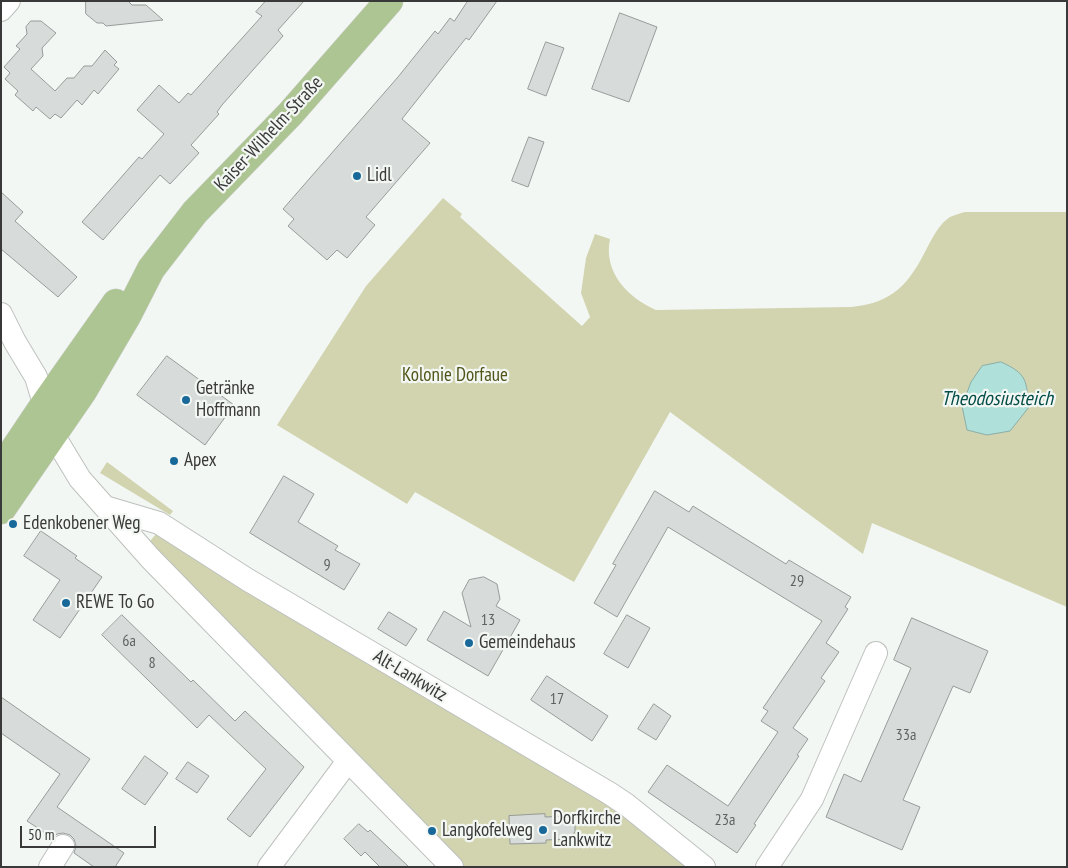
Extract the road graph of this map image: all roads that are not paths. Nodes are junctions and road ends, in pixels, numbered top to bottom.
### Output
1 (9, 1) edge
2 (389, 1) edge
3 (1, 10) edge
4 (151, 269) junction
5 (1, 314) edge
6 (44, 405) junction
7 (54, 436) junction
8 (1, 470) edge
9 (104, 507) junction
10 (1, 510) edge
11 (876, 653) dead end
12 (348, 761) junction
13 (63, 846) dead end
14 (701, 866) edge
15 (50, 867) edge
16 (269, 867) edge
17 (452, 867) edge
18 (767, 867) edge

1 - 3 street
2 - 4 main road, Kaiser-Wilhelm-Straße
4 - 6 main road, Kaiser-Wilhelm-Straße
4 - 7 main road, Kaiser-Wilhelm-Straße
5 - 6 street
6 - 7 street
6 - 8 main road, Kaiser-Wilhelm-Straße
7 - 9 street
7 - 10 main road, Kaiser-Wilhelm-Straße
9 - 12 street
9 - 14 street, Alt-Lankwitz
11 - 18 street
12 - 16 street
12 - 17 street
13 - 15 street

